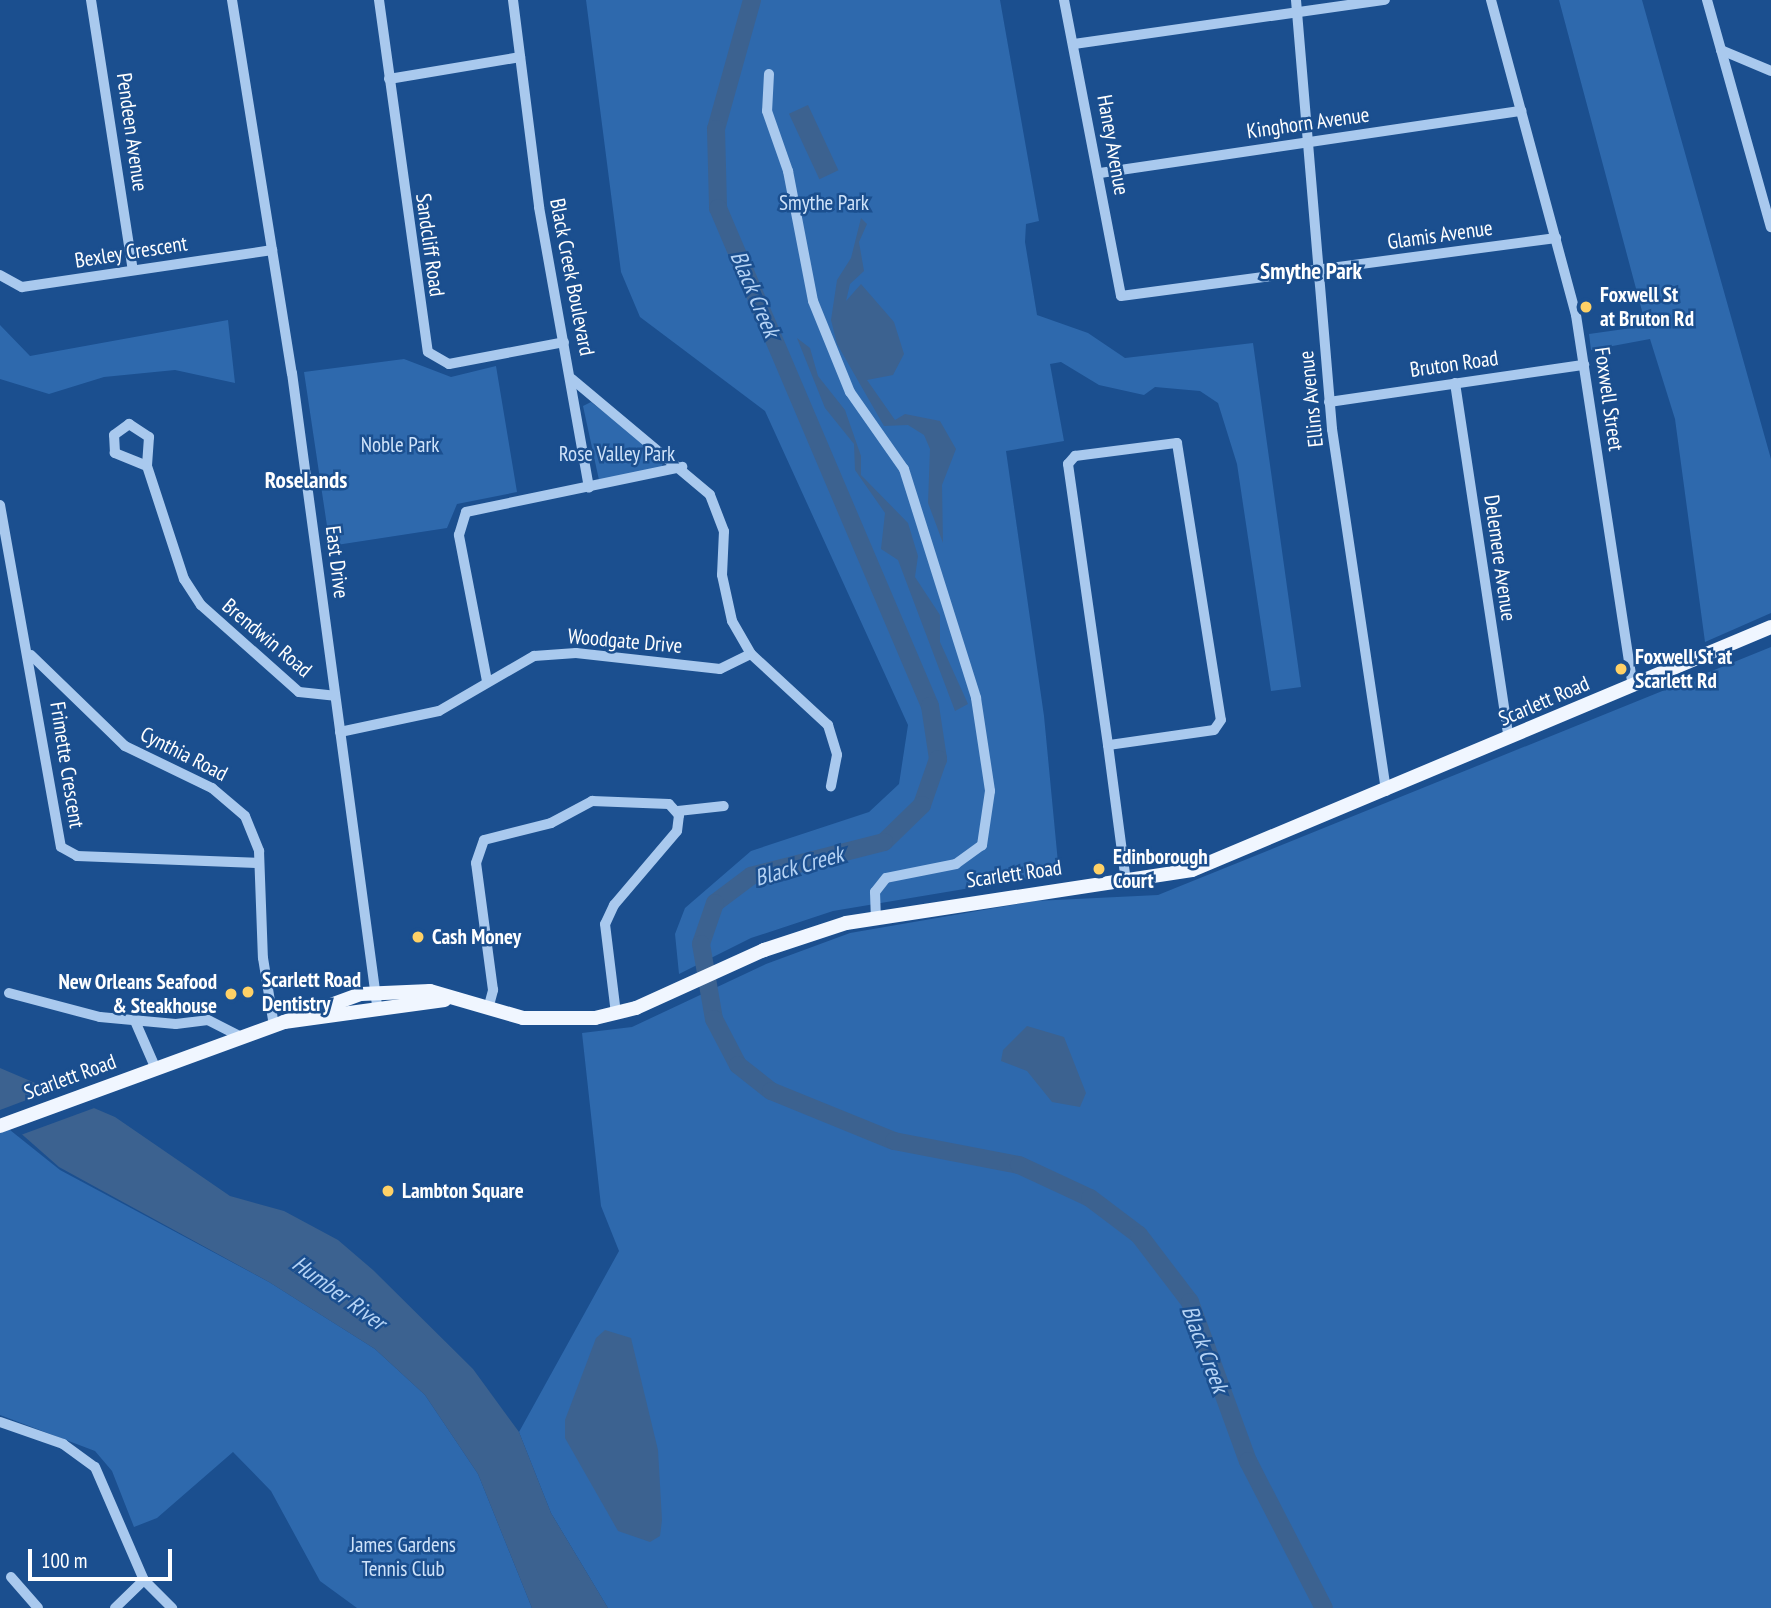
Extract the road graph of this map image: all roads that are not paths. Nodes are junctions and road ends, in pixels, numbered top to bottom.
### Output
1 (91, 0) edge
2 (232, 0) edge
3 (379, 0) edge
4 (513, 0) edge
5 (1064, 0) edge
6 (1296, 0) edge
7 (1385, 0) edge
8 (1491, 0) edge
9 (1707, 0) edge
10 (1298, 13) junction
11 (1074, 44) junction
12 (1721, 50) junction
13 (520, 57) junction
14 (1771, 71) edge
15 (769, 74) dead end
16 (389, 79) junction
17 (1521, 111) junction
18 (1308, 142) junction
19 (1100, 173) junction
20 (1771, 227) edge
21 (1556, 238) junction
22 (272, 250) junction
23 (133, 270) junction
24 (1319, 272) junction
25 (0, 275) edge
26 (1121, 296) joint
27 (564, 342) junction
28 (1584, 365) junction
29 (572, 379) junction
30 (1455, 383) junction
31 (1329, 402) junction
32 (147, 466) dead end
33 (682, 467) junction
34 (589, 488) junction
35 (0, 505) edge
36 (1771, 627) edge
37 (751, 654) junction
38 (31, 655) junction
39 (487, 681) junction
40 (1633, 687) junction
41 (335, 696) junction
42 (340, 732) junction
43 (1509, 738) junction
44 (1108, 745) junction
45 (831, 786) dead end
46 (1386, 791) junction
47 (724, 806) dead end
48 (678, 811) junction
49 (259, 863) junction
50 (1126, 882) junction
51 (876, 916) junction
52 (9, 993) dead end
53 (376, 998) junction
54 (488, 1009) junction
55 (616, 1014) junction
56 (135, 1021) junction
57 (279, 1024) junction
58 (243, 1038) junction
59 (156, 1069) junction
60 (0, 1126) edge
61 (0, 1422) edge
62 (10, 1577) dead end
63 (144, 1580) junction
64 (38, 1608) edge
65 (115, 1608) edge
66 (172, 1608) edge

1 - 23 street, Pendeen Avenue
2 - 22 street, East Drive
3 - 16 street, Sandcliff Road
4 - 13 street, Black Creek Boulevard
5 - 11 street, Haney Avenue
6 - 10 street, Ellins Avenue
7 - 10 street
8 - 17 street, Foxwell Street
9 - 12 street
10 - 11 street
10 - 18 street, Ellins Avenue
11 - 19 street, Haney Avenue
12 - 14 street
12 - 20 street
13 - 16 street
13 - 27 street, Black Creek Boulevard
15 - 51 street
16 - 27 street, Sandcliff Road
17 - 18 street, Kinghorn Avenue
17 - 21 street, Foxwell Street
18 - 19 street, Kinghorn Avenue
18 - 24 street, Ellins Avenue
19 - 26 street, Haney Avenue
21 - 24 street, Glamis Avenue
21 - 28 street, Foxwell Street
22 - 23 street, Bexley Crescent
22 - 41 street, East Drive
23 - 25 street, Bexley Crescent
24 - 26 street, Glamis Avenue
24 - 31 street, Ellins Avenue
27 - 29 street, Black Creek Boulevard
28 - 30 street, Bruton Road
28 - 40 street, Foxwell Street
29 - 33 street, Black Creek Boulevard
29 - 34 street
30 - 31 street, Bruton Road
30 - 43 street, Delemere Avenue
31 - 46 street, Ellins Avenue
32 - 41 street, Brendwin Road
33 - 34 street
33 - 37 street, Black Creek Boulevard
34 - 39 street
35 - 38 street
36 - 40 main road, Scarlett Road
37 - 39 street, Woodgate Drive
37 - 45 street, Black Creek Boulevard
38 - 49 street, Cynthia Road
38 - 49 street, Frimette Crescent
39 - 42 street, Woodgate Drive
40 - 43 main road, Scarlett Road
41 - 42 street, East Drive
42 - 53 street, East Drive
43 - 46 main road, Scarlett Road
44 - 44 street
44 - 50 street
46 - 50 main road, Scarlett Road
47 - 48 street
48 - 54 street
48 - 55 street
49 - 57 street, Cynthia Road
50 - 51 main road, Scarlett Road
51 - 55 main road, Scarlett Road
52 - 56 street, Scarlett Road
53 - 54 main road, Scarlett Road
53 - 57 main road, Scarlett Road
54 - 55 main road, Scarlett Road
56 - 58 street, Scarlett Road
56 - 59 street
57 - 58 main road, Scarlett Road
58 - 59 main road, Scarlett Road
59 - 60 main road, Scarlett Road
61 - 63 street
62 - 64 street
63 - 65 street
63 - 66 street

